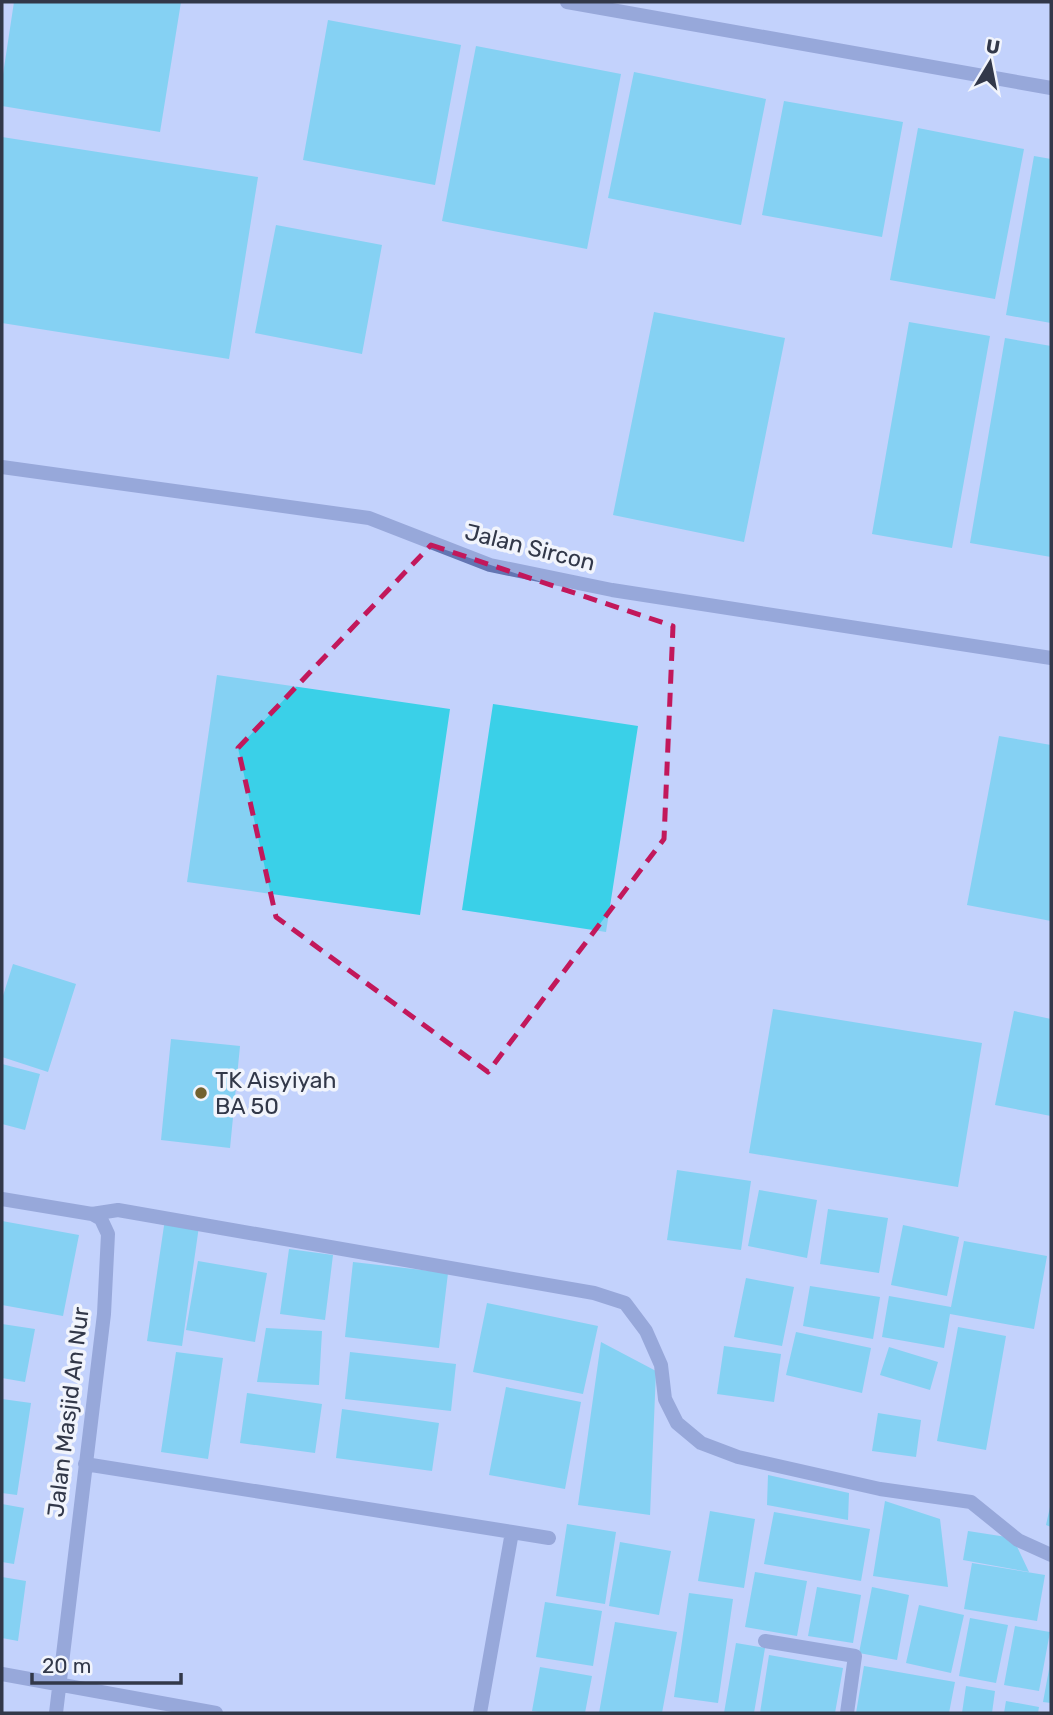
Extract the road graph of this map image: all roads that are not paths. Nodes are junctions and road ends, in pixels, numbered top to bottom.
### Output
1 (567, 2) edge
2 (1051, 88) edge
3 (2, 467) edge
4 (1051, 658) edge
5 (2, 1199) edge
6 (92, 1214) junction
7 (85, 1464) junction
8 (512, 1531) junction
9 (549, 1538) dead end
10 (1051, 1555) edge
11 (765, 1641) dead end
12 (2, 1674) edge
13 (60, 1684) junction
14 (56, 1713) edge
15 (216, 1713) edge
16 (480, 1713) edge
17 (847, 1713) edge

1 - 2 street
3 - 4 street, Jalan Sircon
5 - 6 street
6 - 7 street, Jalan Masjid An Nur
6 - 10 street
7 - 8 street
7 - 13 street, Jalan Masjid An Nur
8 - 9 street
8 - 16 street
11 - 17 street
12 - 13 street
13 - 14 street, Jalan Masjid An Nur
13 - 15 street

